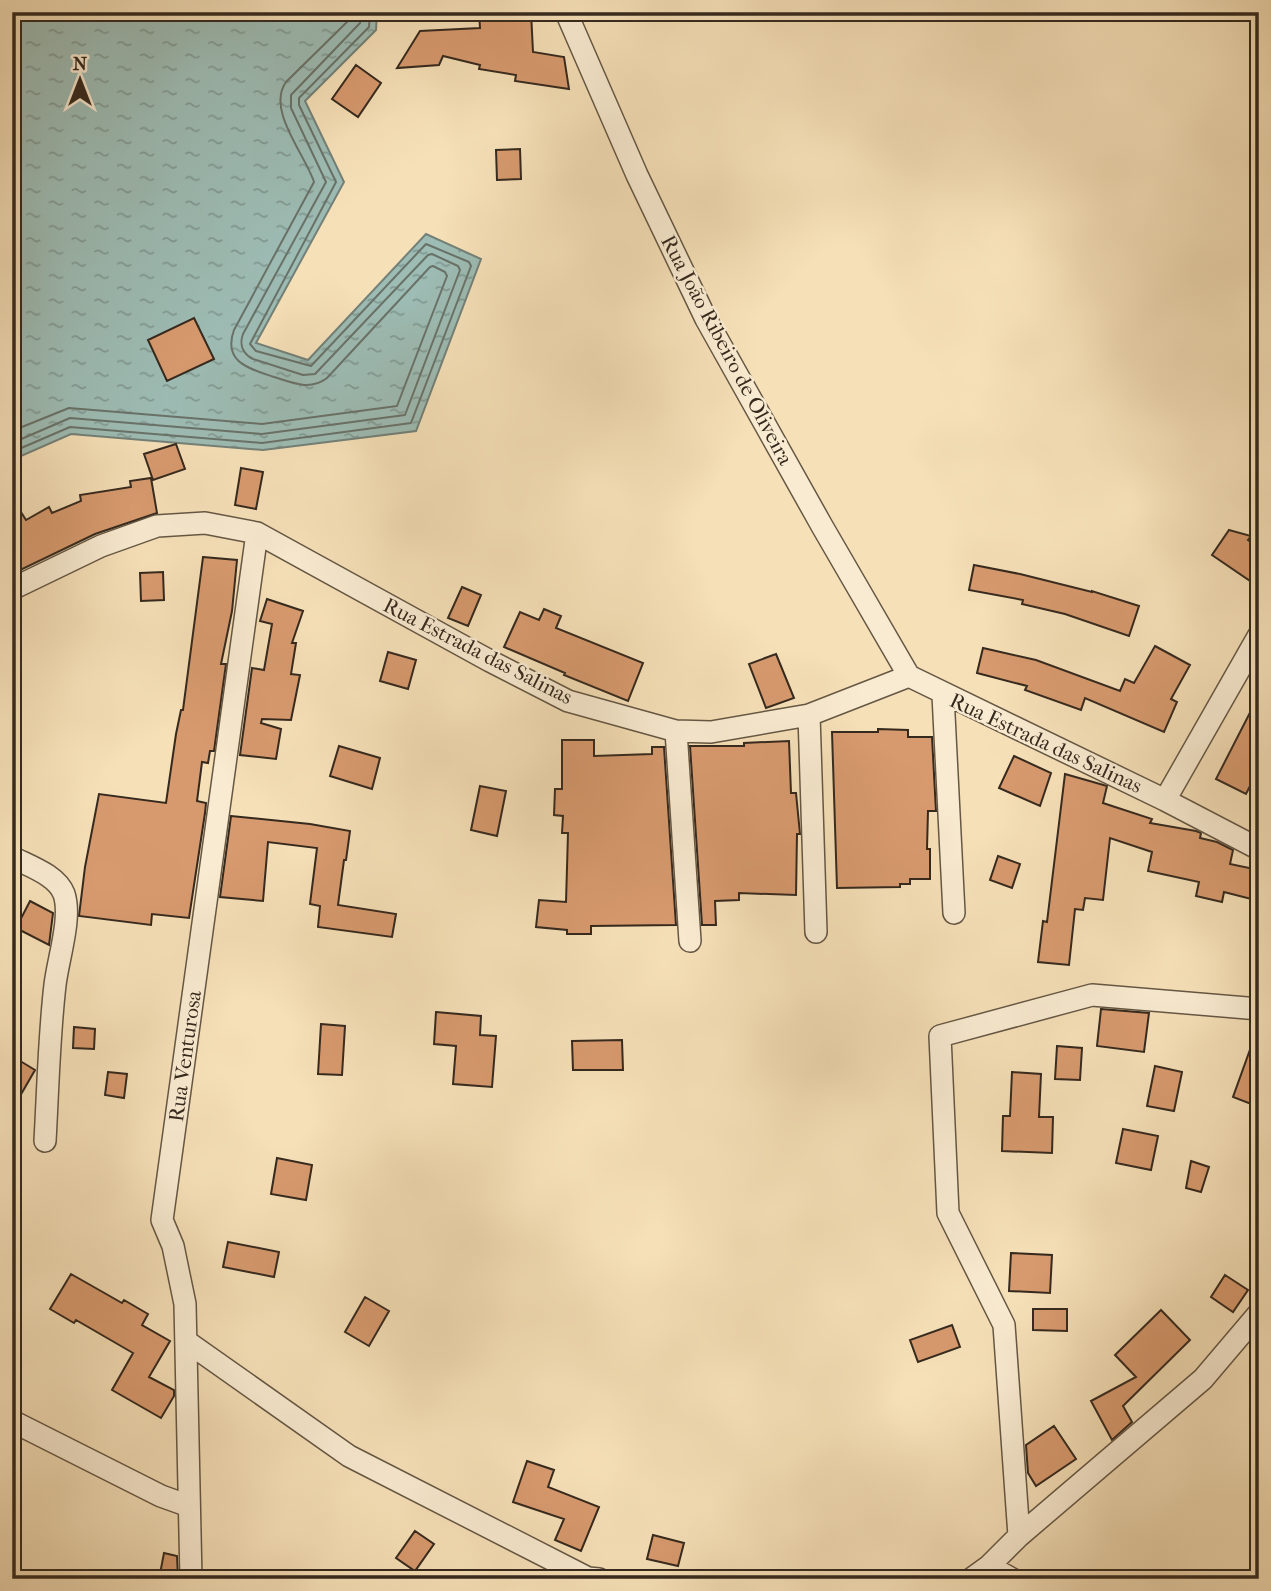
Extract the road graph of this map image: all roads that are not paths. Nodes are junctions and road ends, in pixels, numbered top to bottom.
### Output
1 (566, 12) edge
2 (257, 533) junction
3 (12, 589) edge
4 (1259, 635) edge
5 (909, 676) junction
6 (943, 695) junction
7 (809, 715) junction
8 (676, 731) junction
9 (1165, 800) junction
10 (1259, 849) edge
11 (12, 857) edge
12 (954, 913) dead end
13 (816, 932) dead end
14 (690, 941) dead end
15 (1259, 1009) edge
16 (45, 1141) dead end
17 (1259, 1313) edge
18 (186, 1341) junction
19 (12, 1421) edge
20 (189, 1506) junction
21 (1019, 1536) junction
22 (989, 1566) junction
23 (191, 1579) edge
24 (599, 1579) edge
25 (971, 1579) edge
26 (1012, 1579) edge

1 - 5 street, Rua João Ribeiro de Oliveira
2 - 3 street, Rua Estrada das Salinas
2 - 8 street, Rua Estrada das Salinas
2 - 18 street, Rua Venturosa
4 - 9 street
5 - 6 street, Rua Estrada das Salinas
5 - 7 street, Rua Estrada das Salinas
6 - 9 street, Rua Estrada das Salinas
6 - 12 street
7 - 8 street, Rua Estrada das Salinas
7 - 13 street
8 - 14 street
9 - 10 street, Rua Estrada das Salinas
11 - 16 street
15 - 21 street
17 - 21 street
18 - 20 street, Rua Venturosa
18 - 24 street
19 - 20 street
20 - 23 street, Rua Venturosa
21 - 22 street
22 - 25 street
22 - 26 street

